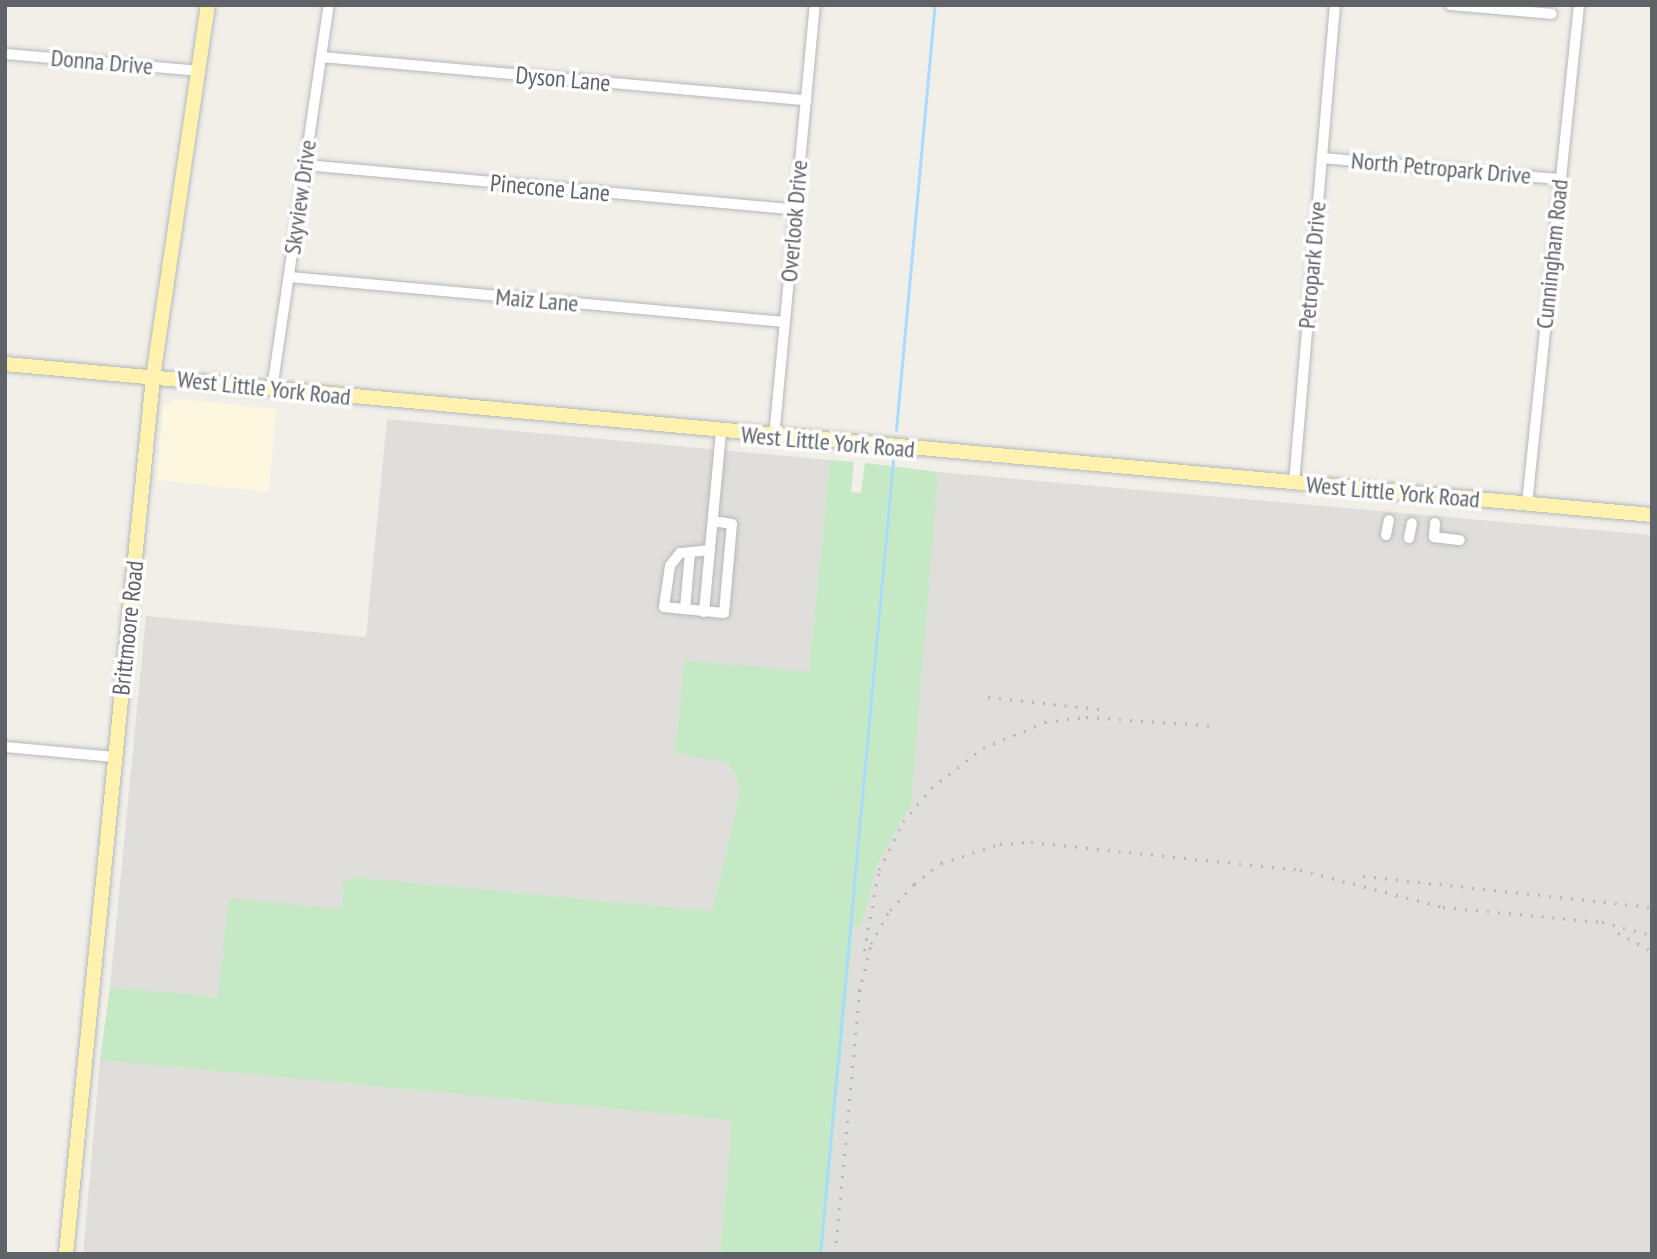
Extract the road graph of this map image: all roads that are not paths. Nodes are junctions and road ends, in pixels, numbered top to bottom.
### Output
1 (208, 5) edge
2 (329, 5) edge
3 (815, 5) edge
4 (1335, 5) edge
5 (1450, 5) edge
6 (1579, 5) edge
7 (1552, 14) dead end
8 (5, 54) edge
9 (321, 57) junction
10 (198, 71) junction
11 (806, 100) junction
12 (1322, 158) junction
13 (305, 165) junction
14 (1559, 179) junction
15 (795, 210) junction
16 (289, 277) junction
17 (785, 323) junction
18 (5, 364) edge
19 (153, 377) junction
20 (272, 389) junction
21 (721, 432) junction
22 (774, 437) junction
23 (1294, 483) junction
24 (1527, 504) junction
25 (1652, 515) edge
26 (1389, 520) dead end
27 (713, 521) junction
28 (1412, 523) dead end
29 (1435, 523) dead end
30 (1386, 535) dead end
31 (1409, 538) dead end
32 (1460, 540) dead end
33 (710, 550) junction
34 (690, 552) junction
35 (685, 609) junction
36 (704, 612) junction
37 (5, 747) edge
38 (115, 757) junction
39 (66, 1254) edge

1 - 10 main road, Brittmoore Road
2 - 9 street, Skyview Drive
3 - 11 street, Overlook Drive
4 - 12 street, Petropark Drive
5 - 7 street
6 - 14 street, Cunningham Road
8 - 10 street, Donna Drive
9 - 11 street, Dyson Lane
9 - 13 street, Skyview Drive
10 - 19 main road, Brittmoore Road
11 - 15 street, Overlook Drive
12 - 14 street, North Petropark Drive
12 - 23 street, Petropark Drive
13 - 15 street, Pinecone Lane
13 - 16 street, Skyview Drive
14 - 24 street, Cunningham Road
15 - 17 street, Overlook Drive
16 - 17 street, Maiz Lane
16 - 20 street, Skyview Drive
17 - 22 street, Overlook Drive
18 - 19 main road, West Little York Road
19 - 20 main road, West Little York Road
19 - 38 main road, Brittmoore Road
20 - 21 main road, West Little York Road
21 - 22 main road, West Little York Road
21 - 27 street
22 - 23 main road, West Little York Road
23 - 24 main road, West Little York Road
24 - 25 main road, West Little York Road
26 - 30 street
27 - 33 street
27 - 36 street
28 - 31 street
29 - 32 street
33 - 34 street
33 - 36 street
34 - 35 street
34 - 35 street
35 - 36 street
37 - 38 street
38 - 39 main road, Brittmoore Road

